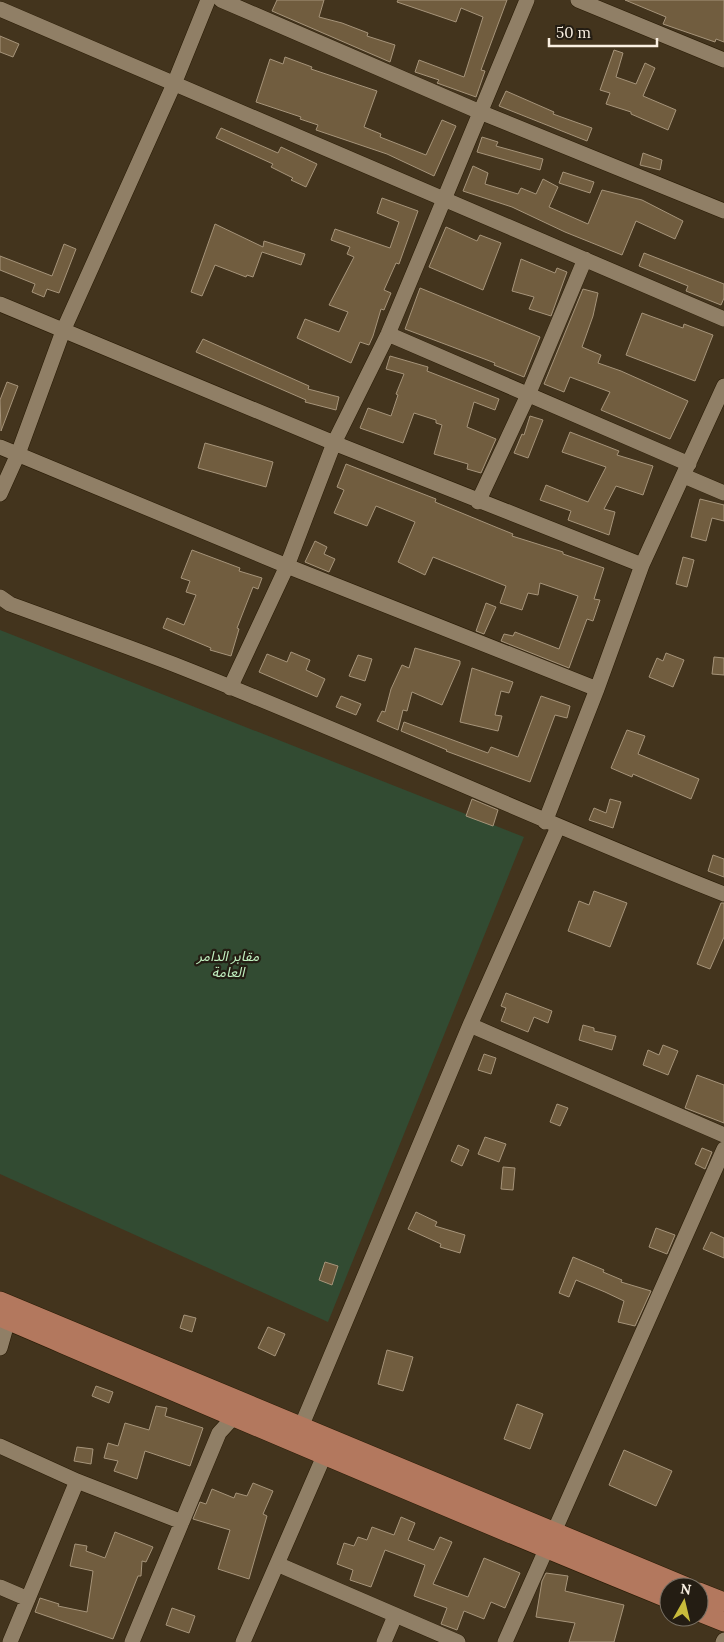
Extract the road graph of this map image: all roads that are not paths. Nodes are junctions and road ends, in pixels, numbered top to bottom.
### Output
1 (208, 0) edge
2 (222, 0) edge
3 (526, 0) edge
4 (578, 0) edge
5 (0, 9) edge
6 (724, 60) edge
7 (174, 84) junction
8 (480, 112) junction
9 (445, 200) junction
10 (724, 211) edge
11 (585, 259) junction
12 (0, 304) edge
13 (724, 319) edge
14 (63, 331) junction
15 (388, 334) junction
16 (724, 386) edge
17 (528, 396) junction
18 (334, 443) junction
19 (0, 446) edge
20 (18, 454) junction
21 (687, 470) junction
22 (724, 493) edge
23 (0, 494) edge
24 (478, 502) junction
25 (642, 565) junction
26 (287, 566) junction
27 (0, 597) edge
28 (230, 688) junction
29 (598, 689) junction
30 (551, 824) junction
31 (724, 894) edge
32 (470, 1025) junction
33 (724, 1135) edge
34 (724, 1149) edge
35 (0, 1301) edge
36 (4, 1319) edge
37 (0, 1348) edge
38 (244, 1411) junction
39 (301, 1426) junction
40 (0, 1446) edge
41 (324, 1456) junction
42 (77, 1481) junction
43 (182, 1522) junction
44 (549, 1541) junction
45 (277, 1564) junction
46 (659, 1578) edge
47 (0, 1587) edge
48 (659, 1594) edge
49 (709, 1596) edge
50 (28, 1600) junction
51 (724, 1602) edge
52 (395, 1616) junction
53 (709, 1616) edge
54 (724, 1622) edge
55 (135, 1641) edge
56 (10, 1642) edge
57 (243, 1642) edge
58 (384, 1642) edge
59 (458, 1642) edge
60 (505, 1642) edge

1 - 7 street
2 - 8 street
3 - 8 street
4 - 6 street
5 - 7 street
7 - 9 street
7 - 14 street
8 - 9 street
8 - 10 street
9 - 11 street
9 - 15 street
11 - 13 street
11 - 17 street
12 - 14 street
14 - 18 street
14 - 20 street
15 - 17 street
15 - 18 street
16 - 21 street
17 - 21 street
17 - 24 street
18 - 24 street
18 - 26 street
19 - 20 street
20 - 23 street
20 - 26 street
21 - 22 street
21 - 25 street
24 - 25 street
25 - 29 street
26 - 28 street
26 - 29 street
27 - 28 street
28 - 30 street
29 - 30 street
30 - 31 street
30 - 32 street
32 - 33 street
32 - 39 street
34 - 44 street
35 - 38 main road
36 - 37 street
36 - 38 main road
38 - 39 main road
38 - 41 main road
38 - 43 street
39 - 44 main road
40 - 42 street
41 - 44 main road
41 - 45 street
42 - 43 street
42 - 50 street
43 - 55 street
44 - 46 main road
44 - 48 main road
44 - 60 street
45 - 52 street
45 - 57 street
47 - 50 street
49 - 51 main road
50 - 56 street
52 - 58 street
52 - 59 street
53 - 54 main road

